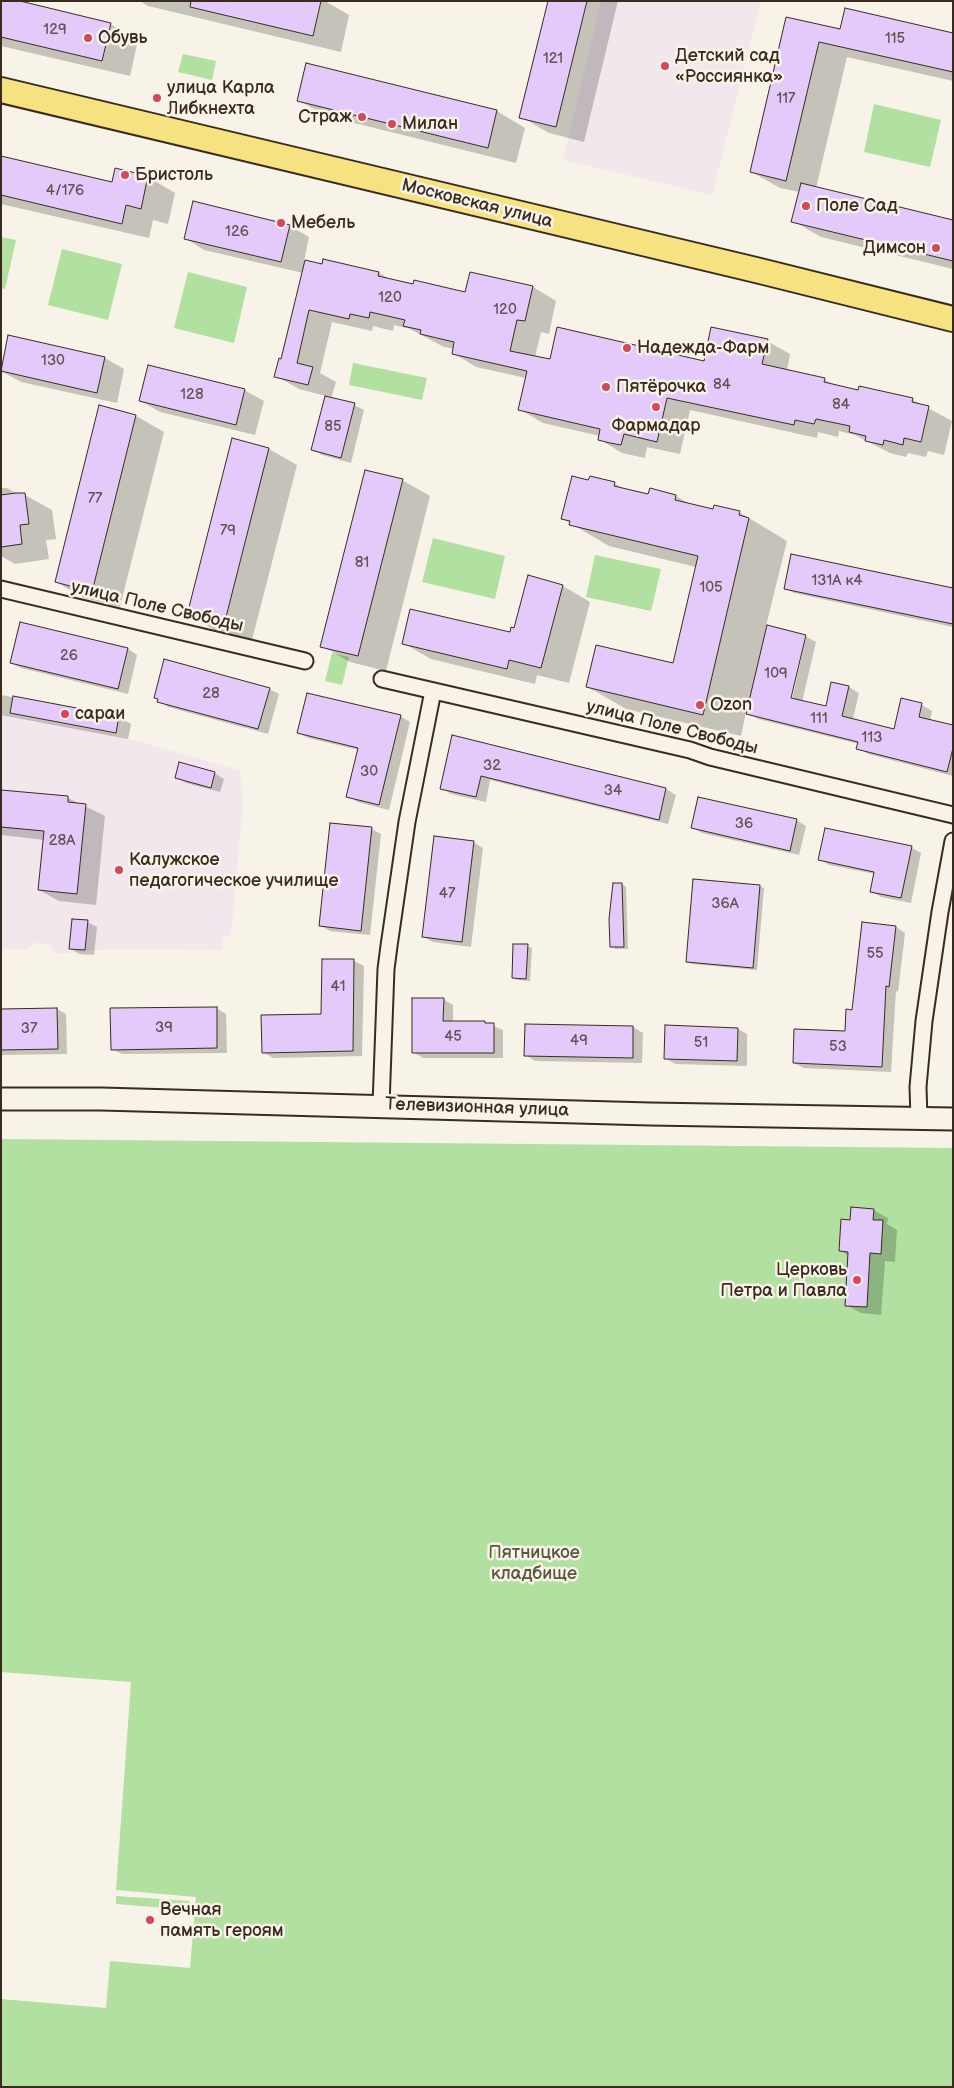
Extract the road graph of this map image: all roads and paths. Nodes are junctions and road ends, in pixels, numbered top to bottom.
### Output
1 (1, 90) edge
2 (953, 319) edge
3 (1, 589) edge
4 (305, 661) dead end
5 (382, 679) dead end
6 (433, 691) junction
7 (953, 814) edge
8 (953, 841) edge
9 (1, 1099) edge
10 (381, 1105) junction
11 (919, 1118) junction
12 (953, 1119) edge

1 - 2 main road, Московская улица
3 - 4 street, улица Поле Свободы
5 - 6 street, улица Поле Свободы
6 - 7 street, улица Поле Свободы
6 - 10 street
8 - 11 street
9 - 10 main road, Телевизионная улица
10 - 11 main road, Телевизионная улица
11 - 12 main road, Телевизионная улица

